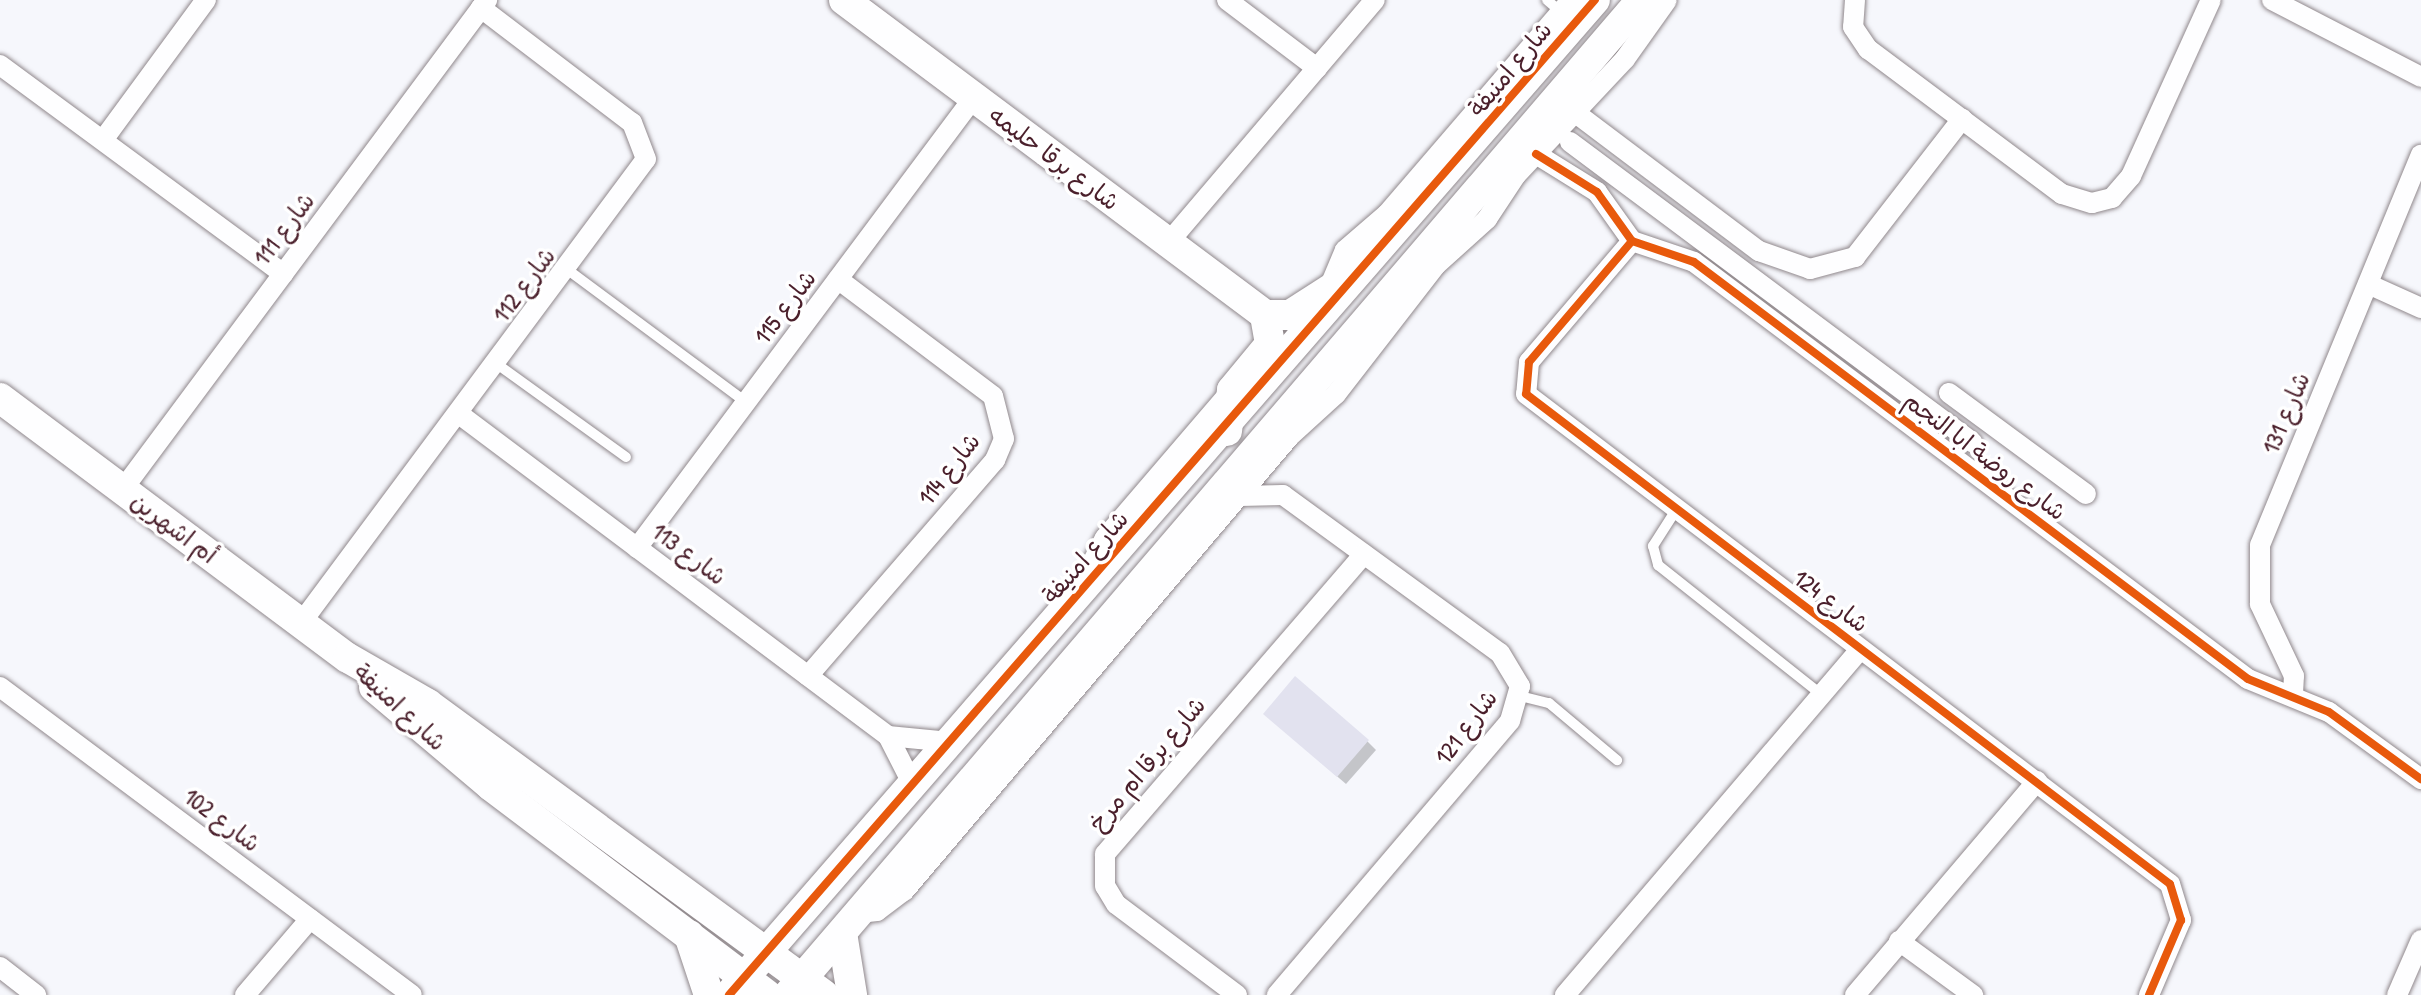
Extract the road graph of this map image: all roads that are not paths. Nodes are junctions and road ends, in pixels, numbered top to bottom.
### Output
1 (206, 0) edge
2 (844, 0) edge
3 (1375, 0) edge
4 (1595, 0) edge
5 (1667, 0) edge
6 (1855, 0) edge
7 (2211, 0) edge
8 (2272, 0) edge
9 (480, 3) edge
10 (1240, 4) edge
11 (1560, 4) edge
12 (1631, 11) edge
13 (0, 65) edge
14 (1317, 68) junction
15 (1608, 74) junction
16 (2421, 77) edge
17 (974, 97) junction
18 (1573, 111) junction
19 (1962, 119) junction
20 (103, 140) junction
21 (1570, 142) dead end
22 (2421, 155) edge
23 (1526, 165) junction
24 (1452, 216) junction
25 (1632, 241) junction
26 (1168, 243) junction
27 (568, 270) junction
28 (283, 274) junction
29 (1361, 274) junction
30 (838, 279) junction
31 (2368, 284) junction
32 (1329, 288) junction
33 (1303, 308) junction
34 (2421, 308) edge
35 (1265, 315) junction
36 (1267, 351) junction
37 (1334, 355) junction
38 (497, 364) junction
39 (1232, 390) junction
40 (1949, 393) dead end
41 (0, 398) edge
42 (746, 403) junction
43 (459, 414) junction
44 (1313, 416) junction
45 (1986, 420) junction
46 (1227, 431) junction
47 (1972, 442) junction
48 (1278, 451) junction
49 (626, 457) dead end
50 (1963, 465) junction
51 (123, 489) junction
52 (2086, 494) dead end
53 (1283, 495) junction
54 (1225, 504) junction
55 (1676, 510) junction
56 (637, 548) junction
57 (1364, 554) junction
58 (1085, 587) junction
59 (301, 623) junction
60 (1861, 649) junction
61 (348, 658) junction
62 (808, 676) junction
63 (0, 687) edge
64 (2293, 694) junction
65 (1822, 695) junction
66 (1520, 696) junction
67 (984, 700) junction
68 (888, 736) junction
69 (950, 742) junction
70 (1617, 760) dead end
71 (2421, 779) edge
72 (2037, 781) junction
73 (913, 785) junction
74 (566, 839) junction
75 (310, 919) junction
76 (850, 923) junction
77 (689, 935) junction
78 (2421, 940) edge
79 (1899, 941) junction
80 (0, 967) edge
81 (774, 983) edge
82 (36, 995) edge
83 (245, 995) edge
84 (412, 995) edge
85 (709, 995) edge
86 (852, 995) edge
87 (1237, 995) edge
88 (1277, 995) edge
89 (1565, 995) edge
90 (1855, 995) edge
91 (1973, 995) edge
92 (2149, 995) edge
93 (2397, 995) edge

1 - 20 street
2 - 17 street, شارع برقا حليمه
3 - 14 street
4 - 29 street, شارع امنيفة
5 - 15 street
6 - 19 street
7 - 19 street
8 - 16 street
9 - 27 street, شارع 112
9 - 28 street, شارع 111
10 - 14 street
11 - 32 street
12 - 15 street
12 - 24 street
13 - 20 street
14 - 26 street
15 - 18 street
17 - 26 street, شارع برقا حليمه
17 - 30 street, شارع 115
18 - 19 street
18 - 23 street
20 - 28 street
21 - 47 street
22 - 31 street, شارع 131
23 - 24 street
23 - 25 street
23 - 44 street
24 - 37 street
25 - 50 street, شارع روضة ابا النجم
25 - 55 street, شارع 124
26 - 35 street, شارع برقا حليمه
27 - 38 street, شارع 112
27 - 42 lane
28 - 51 street, شارع 111
29 - 32 street
29 - 46 street, شارع امنيفة
30 - 42 street, شارع 115
30 - 62 street, شارع 114
31 - 34 street
31 - 64 street, شارع 131
32 - 33 street
33 - 35 street
33 - 36 street
35 - 36 street
36 - 39 street
37 - 44 street
37 - 54 street
38 - 43 street, شارع 112
38 - 49 lane
39 - 46 street
39 - 58 street
40 - 45 street
41 - 51 street, أم اشهرين
42 - 56 street, شارع 115
43 - 56 street, شارع 113
43 - 59 street, شارع 112
44 - 48 street
45 - 47 street
45 - 52 street
46 - 58 street, شارع امنيفة
47 - 50 street
48 - 53 street
48 - 54 street
50 - 64 street, شارع روضة ابا النجم
51 - 59 street, أم اشهرين
53 - 54 street
53 - 57 street, شارع 121
54 - 76 street
55 - 60 street, شارع 124
55 - 65 lane
56 - 62 street, شارع 113
57 - 66 street, شارع 121
57 - 87 street, شارع برقا ام مرخ
58 - 67 street, شارع امنيفة
59 - 61 street, أم اشهرين
60 - 65 street
60 - 72 street, شارع 124
61 - 74 street, شارع امنيفة
61 - 81 street, شارع امنيفة
62 - 68 street, شارع 113
63 - 75 street, شارع 102
64 - 71 street, شارع روضة ابا النجم
65 - 89 street
66 - 70 lane
66 - 88 street, شارع 121
67 - 69 street, شارع امنيفة
67 - 81 street
68 - 69 street
68 - 73 street, شارع 113
69 - 73 street, شارع امنيفة
72 - 79 street
72 - 92 street, شارع 124
73 - 81 street, شارع امنيفة
74 - 77 street, شارع امنيفة
74 - 81 street
75 - 83 street
75 - 84 street, شارع 102
76 - 81 street
76 - 86 street
77 - 81 street, شارع امنيفة
77 - 85 street
78 - 93 street
79 - 90 street
79 - 91 street
80 - 82 street

